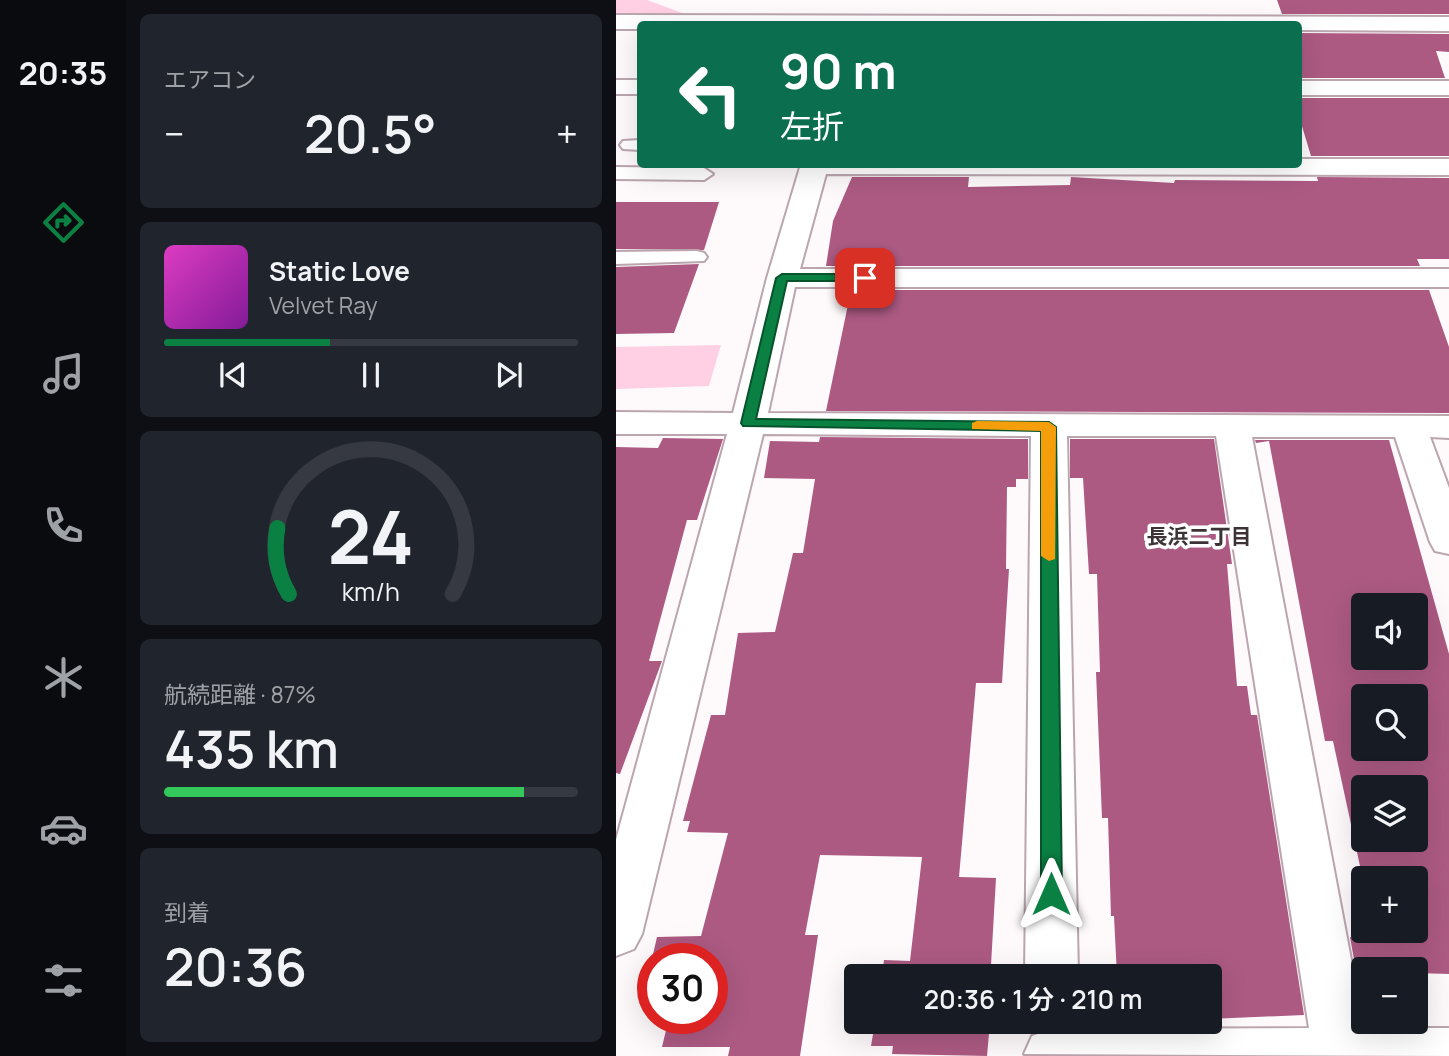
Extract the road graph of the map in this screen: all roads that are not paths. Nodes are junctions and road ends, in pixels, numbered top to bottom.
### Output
1 (808, 0) edge
2 (940, 0) edge
3 (1359, 0) edge
4 (801, 21) edge
5 (938, 21) edge
6 (616, 22) edge
7 (637, 22) edge
8 (1302, 23) edge
9 (1370, 23) junction
10 (1449, 24) edge
11 (616, 87) edge
12 (637, 87) edge
13 (1302, 88) edge
14 (1449, 88) edge
15 (1302, 167) edge
16 (1449, 167) edge
17 (814, 168) edge
18 (616, 173) edge
19 (704, 174) dead end
20 (697, 257) dead end
21 (616, 258) edge
22 (782, 278) junction
23 (1449, 278) edge
24 (616, 423) edge
25 (748, 423) junction
26 (1232, 425) junction
27 (1409, 426) junction
28 (1049, 427) junction
29 (1449, 427) edge
30 (1449, 542) edge
31 (616, 934) edge
32 (1052, 964) edge
33 (1052, 1044) edge
34 (1449, 1053) edge
35 (1340, 1054) edge

1 - 4 street
2 - 5 street
3 - 9 street
6 - 7 street
8 - 9 street
9 - 10 street
11 - 12 street
13 - 14 street
15 - 16 street
17 - 22 street
18 - 19 lane
20 - 21 lane
22 - 23 street
22 - 25 street
24 - 25 street
25 - 28 street
25 - 31 street
26 - 27 street
26 - 28 street
26 - 35 street
27 - 29 street
27 - 30 street
28 - 32 street
33 - 35 street
34 - 35 street

